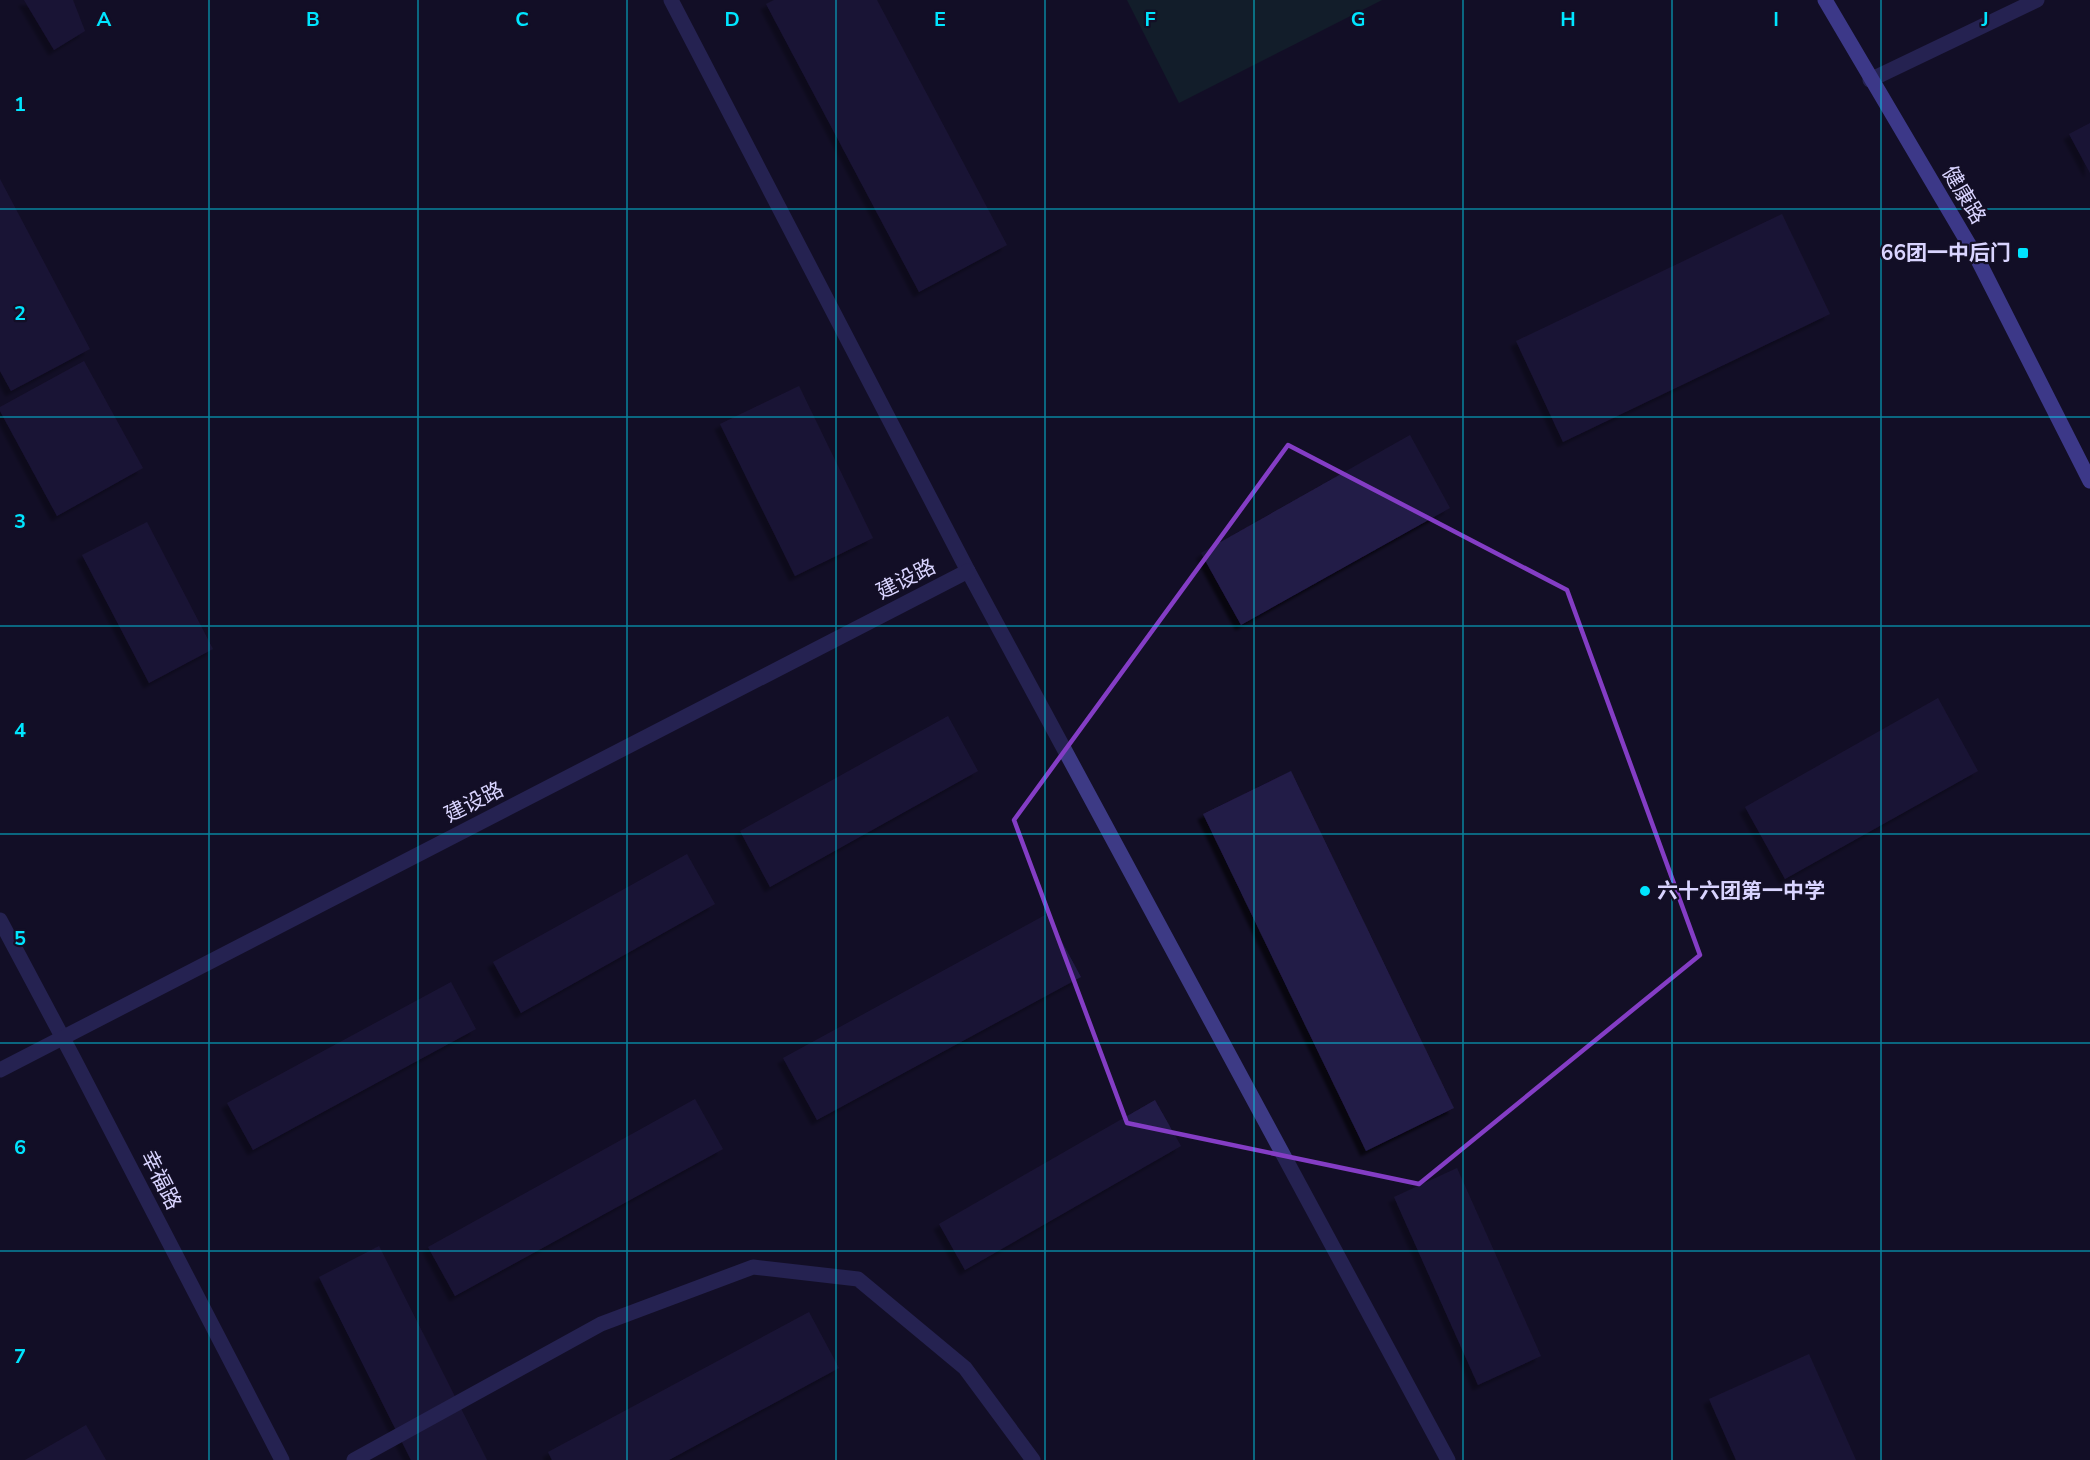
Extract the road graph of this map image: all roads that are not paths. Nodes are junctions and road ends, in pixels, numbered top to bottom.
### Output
1 (671, 0) edge
2 (1825, 0) edge
3 (2037, 0) edge
4 (1870, 80) junction
5 (2090, 481) edge
6 (968, 571) junction
7 (0, 920) edge
8 (63, 1038) junction
9 (0, 1070) edge
10 (282, 1460) edge
11 (354, 1460) edge
12 (1033, 1460) edge
13 (1448, 1460) edge

1 - 6 street
2 - 4 main road, 健康路
3 - 4 street
4 - 5 main road, 健康路
6 - 8 street, 建设路
6 - 13 street
7 - 8 street, 幸福路
8 - 9 street, 建设路
8 - 10 street, 幸福路
11 - 12 street

